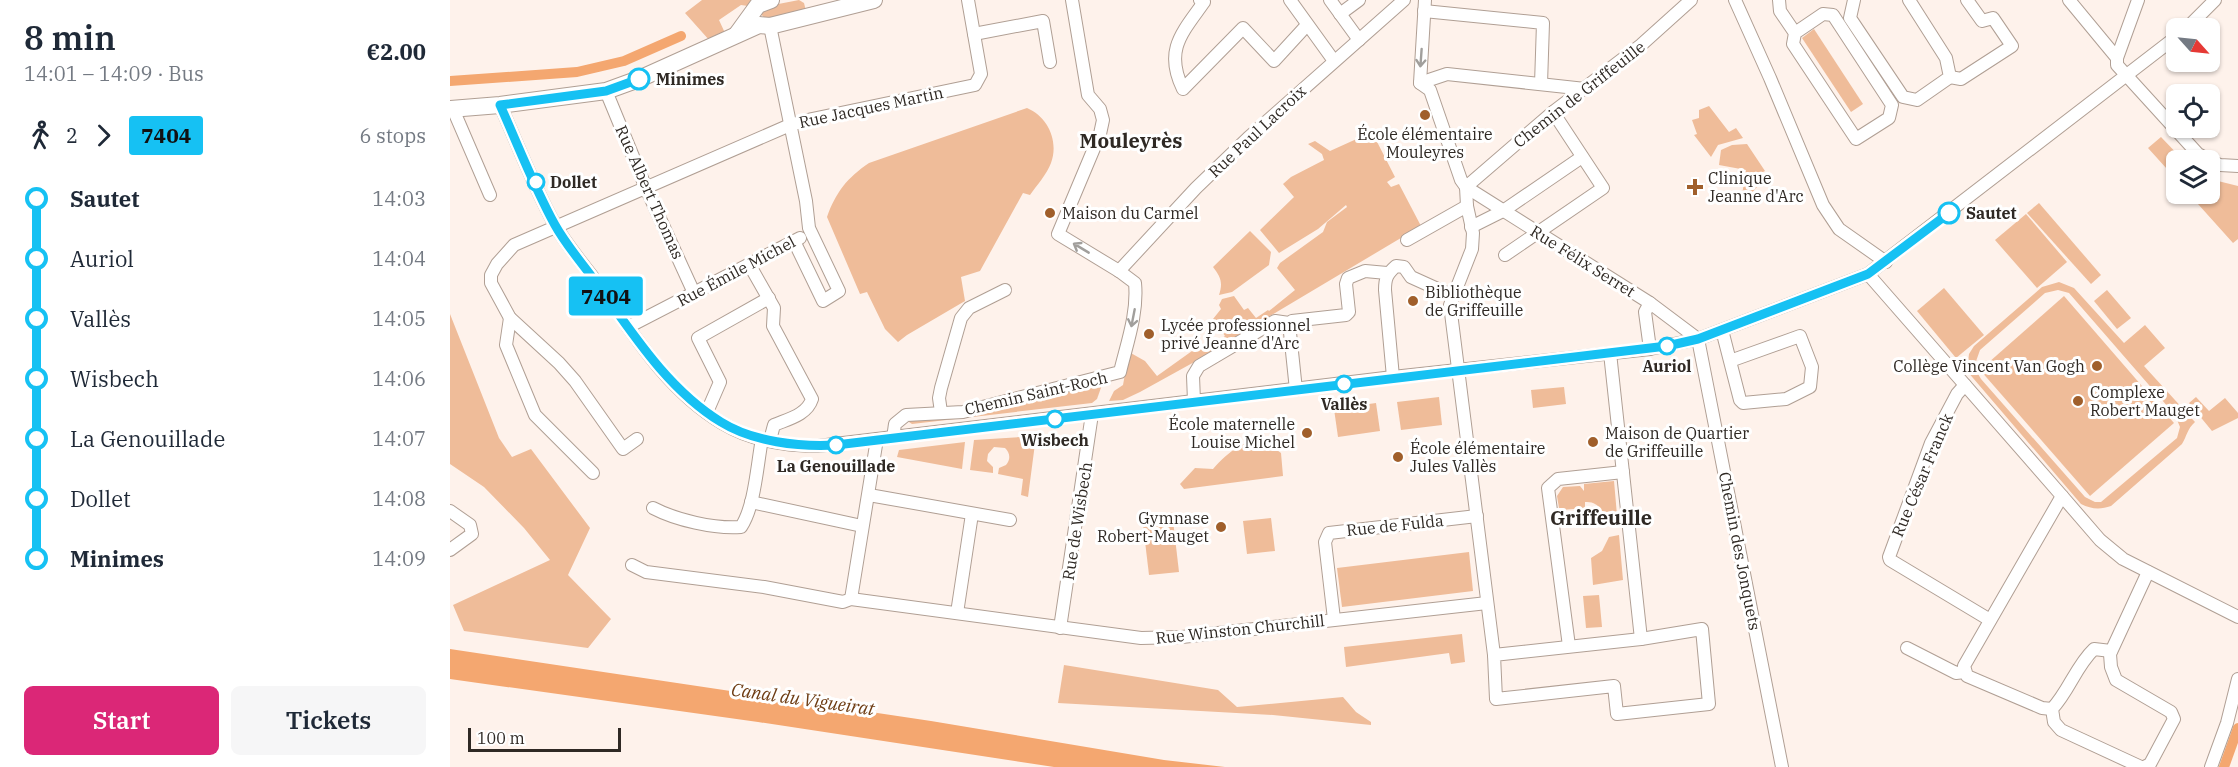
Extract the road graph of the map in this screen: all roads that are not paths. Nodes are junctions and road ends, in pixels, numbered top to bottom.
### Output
1 (771, 0) edge
2 (874, 0) edge
3 (968, 0) edge
4 (1072, 0) edge
5 (1200, 0) edge
6 (1290, 0) edge
7 (1330, 0) edge
8 (1359, 0) edge
9 (1404, 0) edge
10 (1691, 0) edge
11 (1735, 0) edge
12 (1779, 0) edge
13 (1854, 0) edge
14 (1908, 0) edge
15 (1967, 0) edge
16 (2069, 0) edge
17 (2138, 0) edge
18 (2215, 0) edge
19 (813, 5) edge
20 (1424, 5) edge
21 (1340, 14) junction
22 (2197, 18) edge
23 (762, 20) junction
24 (1307, 25) junction
25 (1795, 33) junction
26 (974, 34) junction
27 (1359, 40) junction
28 (2166, 45) edge
29 (2117, 58) junction
30 (1334, 61) junction
31 (1050, 62) dead end
32 (2128, 76) junction
33 (1950, 77) junction
34 (1419, 83) junction
35 (1541, 84) junction
36 (1585, 89) junction
37 (606, 91) junction
38 (500, 105) junction
39 (452, 109) edge
40 (1553, 112) junction
41 (790, 125) junction
42 (2194, 150) edge
43 (1582, 157) junction
44 (2220, 165) edge
45 (2238, 166) edge
46 (1466, 186) junction
47 (646, 188) junction
48 (490, 195) dead end
49 (1467, 206) junction
50 (1503, 212) junction
51 (556, 226) junction
52 (1471, 227) junction
53 (809, 228) junction
54 (1537, 233) junction
55 (1407, 240) dead end
56 (794, 241) junction
57 (1505, 255) dead end
58 (1886, 262) junction
59 (749, 264) junction
60 (1119, 271) junction
61 (1387, 273) junction
62 (1868, 274) junction
63 (1005, 290) dead end
64 (694, 293) junction
65 (1453, 296) junction
66 (769, 298) junction
67 (1650, 303) junction
68 (510, 318) junction
69 (1289, 323) junction
70 (628, 327) junction
71 (1722, 330) junction
72 (1698, 339) junction
73 (1650, 349) junction
74 (1610, 353) junction
75 (1730, 361) junction
76 (1459, 370) junction
77 (1393, 377) junction
78 (1965, 385) junction
79 (1296, 390) junction
80 (1194, 401) junction
81 (707, 412) junction
82 (941, 412) junction
83 (1092, 414) junction
84 (893, 438) junction
85 (637, 439) dead end
86 (766, 440) junction
87 (877, 440) junction
88 (1623, 472) junction
89 (593, 473) dead end
90 (868, 495) junction
91 (2062, 496) junction
92 (751, 502) junction
93 (653, 508) dead end
94 (450, 511) edge
95 (972, 514) junction
96 (1477, 516) junction
97 (1010, 520) dead end
98 (862, 526) junction
99 (450, 550) edge
100 (632, 565) dead end
101 (2148, 572) junction
102 (851, 599) junction
103 (1487, 603) junction
104 (957, 614) junction
105 (2238, 616) edge
106 (1334, 619) junction
107 (1990, 620) junction
108 (1060, 628) junction
109 (1641, 639) junction
110 (1569, 646) junction
111 (1907, 648) dead end
112 (2111, 651) junction
113 (1494, 656) junction
114 (1964, 669) junction
115 (2238, 679) edge
116 (2052, 710) junction
117 (1786, 766) edge
118 (2142, 767) edge
119 (2211, 767) edge

1 - 23 main road
2 - 19 main road
3 - 26 street, Rue Jacques Martin
60 -> 4 street
5 - 24 street
6 - 24 street
7 - 21 street
8 - 21 street
9 - 27 street, Rue Paul Lacroix
10 - 36 street, Chemin de Griffeuille
11 - 58 street
12 - 25 street
13 - 33 street
14 - 33 street
15 - 33 street
16 - 29 street
17 - 29 street
18 - 22 street
19 - 23 main road
20 -> 34 street
20 - 35 street
21 - 27 street
23 - 37 main road
23 - 41 street
24 - 30 street
25 - 25 street
26 - 31 street
26 - 41 street, Rue Jacques Martin
27 - 30 street, Rue Paul Lacroix
28 - 32 street
29 - 32 street
30 - 60 street, Rue Paul Lacroix
32 - 42 street
32 - 58 street
34 - 35 street
34 - 46 street
35 - 36 street
36 - 40 street, Chemin de Griffeuille
37 - 38 main road
37 - 47 street, Rue Albert Thomas
38 - 39 main road
38 - 51 street
39 - 48 street
40 - 43 street
40 - 46 street, Chemin de Griffeuille
41 - 47 street, Rue Jacques Martin
41 - 53 street
43 - 50 street
43 - 54 street
44 - 45 street
46 - 49 street
46 - 50 street, Rue Félix Serret
47 - 51 street, Rue Jacques Martin
47 - 64 street, Rue Albert Thomas
49 - 52 street
49 - 55 street
50 - 52 street
50 - 54 street, Rue Félix Serret
51 - 68 street, Rue Jacques Martin
51 - 70 street
52 - 65 street
53 - 56 street, Rue Émile Michel
53 - 56 street
54 - 57 street
54 - 67 street, Rue Félix Serret
56 - 59 street, Rue Émile Michel
58 - 62 street
59 - 64 street, Rue Émile Michel
59 - 66 street
60 -> 82 street, Chemin Saint-Roch
61 - 65 street
61 - 69 street
61 - 77 street
62 - 71 street
62 - 78 street
63 - 82 street
64 - 70 street, Rue Émile Michel
65 - 76 street
66 - 81 street
66 - 86 street
67 - 72 street, Rue Félix Serret
67 - 73 street
68 - 85 street
68 - 89 street
69 - 79 street
69 - 80 street
70 - 81 street
71 - 72 street
71 - 75 street
72 - 73 street
72 - 117 street, Chemin des Jonquets
73 - 74 street
74 - 76 street
74 - 88 street
75 - 75 street
76 - 77 street
76 - 96 street
77 - 79 street
78 - 91 street
78 - 107 street, Rue César Franck
79 - 80 street
80 - 83 street
81 - 86 street
82 - 84 street, Chemin Saint-Roch
83 - 84 street
83 - 108 street, Rue de Wisbech
84 - 87 street
86 - 87 street
86 - 92 street
87 - 90 street
88 - 109 street
88 - 110 street
90 - 95 street
90 - 98 street
91 - 101 street
91 - 107 street
92 - 93 street
92 - 98 street
94 - 99 street
95 - 97 street
95 - 104 street
96 - 103 street
96 - 106 street, Rue de Fulda
98 - 102 street
100 - 102 street, Rue Winston Churchill
101 - 105 street
101 - 112 street
102 - 104 street, Rue Winston Churchill
103 - 106 street, Rue Winston Churchill
103 - 113 street
104 - 108 street, Rue Winston Churchill
106 - 108 street, Rue Winston Churchill
107 - 114 street
109 - 110 street
109 - 113 street
110 - 113 street
111 - 114 street
112 - 116 street
112 - 118 street
114 - 116 street
115 - 119 street
116 - 118 street

